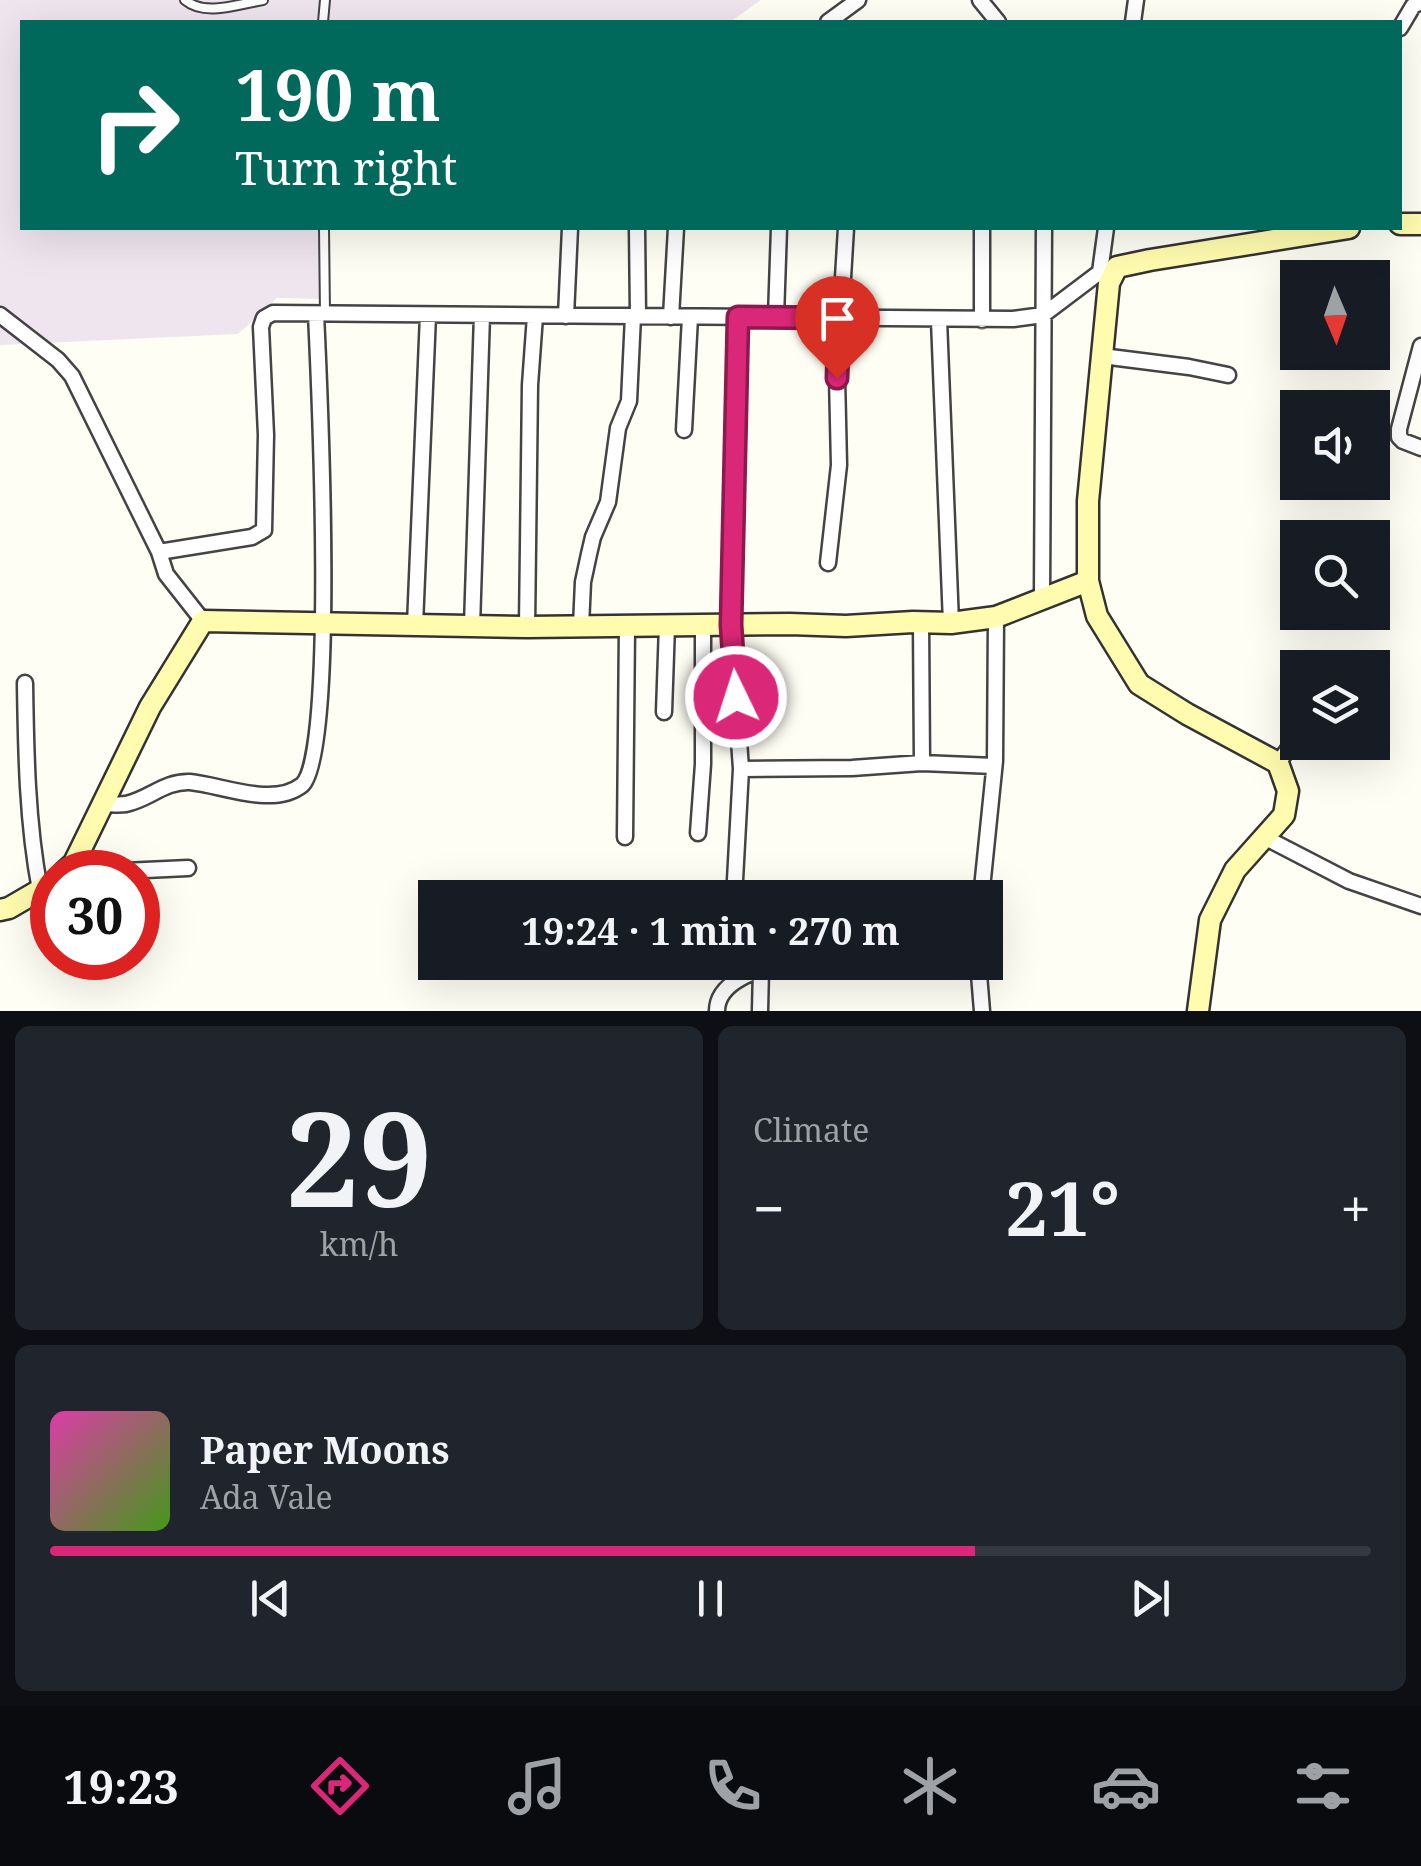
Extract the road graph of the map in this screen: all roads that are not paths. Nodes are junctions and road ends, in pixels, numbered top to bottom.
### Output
1 (185, 0) edge
2 (263, 0) edge
3 (858, 0) edge
4 (980, 0) edge
5 (1421, 2) edge
6 (831, 20) edge
7 (996, 20) edge
8 (1402, 25) edge
9 (324, 230) edge
10 (570, 230) edge
11 (637, 230) edge
12 (676, 230) edge
13 (779, 230) edge
14 (846, 230) edge
15 (982, 230) edge
16 (1044, 230) edge
17 (1106, 230) edge
18 (1333, 230) edge
19 (1109, 270) junction
20 (320, 314) junction
21 (0, 315) edge
22 (428, 315) junction
23 (482, 315) junction
24 (1044, 315) junction
25 (535, 316) junction
26 (566, 316) junction
27 (635, 316) junction
28 (671, 316) junction
29 (690, 317) junction
30 (738, 317) junction
31 (776, 317) junction
32 (839, 318) junction
33 (939, 320) junction
34 (982, 320) junction
35 (1420, 355) edge
36 (1102, 356) junction
37 (1228, 375) dead end
38 (684, 430) dead end
39 (1421, 448) edge
40 (159, 552) junction
41 (828, 562) dead end
42 (1088, 581) junction
43 (1042, 599) junction
44 (996, 618) junction
45 (203, 621) junction
46 (921, 622) junction
47 (323, 623) junction
48 (951, 623) junction
49 (414, 625) junction
50 (667, 625) junction
51 (702, 625) junction
52 (731, 625) junction
53 (472, 626) junction
54 (581, 626) junction
55 (627, 626) junction
56 (527, 627) junction
57 (25, 682) dead end
58 (664, 712) dead end
59 (1280, 759) edge
60 (1278, 762) junction
61 (922, 763) junction
62 (994, 766) junction
63 (741, 768) junction
64 (103, 804) junction
65 (698, 832) dead end
66 (625, 837) dead end
67 (1264, 837) junction
68 (33, 850) edge
69 (79, 850) edge
70 (188, 868) dead end
71 (160, 869) edge
72 (735, 880) dead end
73 (983, 880) edge
74 (30, 895) edge
75 (1421, 906) edge
76 (0, 910) edge
77 (739, 980) edge
78 (761, 980) edge
79 (979, 980) edge
80 (717, 1011) edge
81 (760, 1011) edge
82 (982, 1011) edge
83 (1198, 1011) edge

1 - 2 lane
3 - 6 street
4 - 7 street
5 - 8 street
9 - 20 lane
10 - 26 street
11 - 27 street
12 - 28 street
13 - 31 street
14 - 32 street
15 - 34 street
16 - 24 street
17 - 19 street
18 - 19 street
19 - 24 street
19 - 36 street
20 - 22 street
20 - 40 street
20 - 47 street
21 - 40 street
22 - 23 street
22 - 49 street
23 - 25 street
23 - 53 street
24 - 34 street
24 - 43 street
25 - 26 street
25 - 56 street
26 - 27 street
27 - 28 street
27 - 54 street
28 - 29 street
29 - 30 street
29 - 38 street
30 - 31 street
30 - 52 street
31 - 32 street
32 - 33 street
32 - 41 street
33 - 34 street
33 - 48 street
35 - 39 street
36 - 37 street
36 - 42 street
40 - 45 street
42 - 43 street
42 - 60 street
43 - 44 street
44 - 48 street
44 - 62 street
45 - 47 street
45 - 64 street
46 - 48 street
46 - 52 street
46 - 61 street
47 - 49 street
47 - 64 street
49 - 53 street
50 - 51 street
50 - 55 street
50 - 58 street
51 - 52 street
51 - 65 street
52 - 63 street
53 - 56 street
54 - 55 street
54 - 56 street
55 - 66 street
57 - 68 street
59 - 60 street
60 - 67 street
61 - 62 street
61 - 63 street
62 - 73 street
63 - 72 street
64 - 69 street
67 - 75 street
67 - 83 street
70 - 71 street
74 - 76 street
77 - 80 street
78 - 81 street
79 - 82 street

